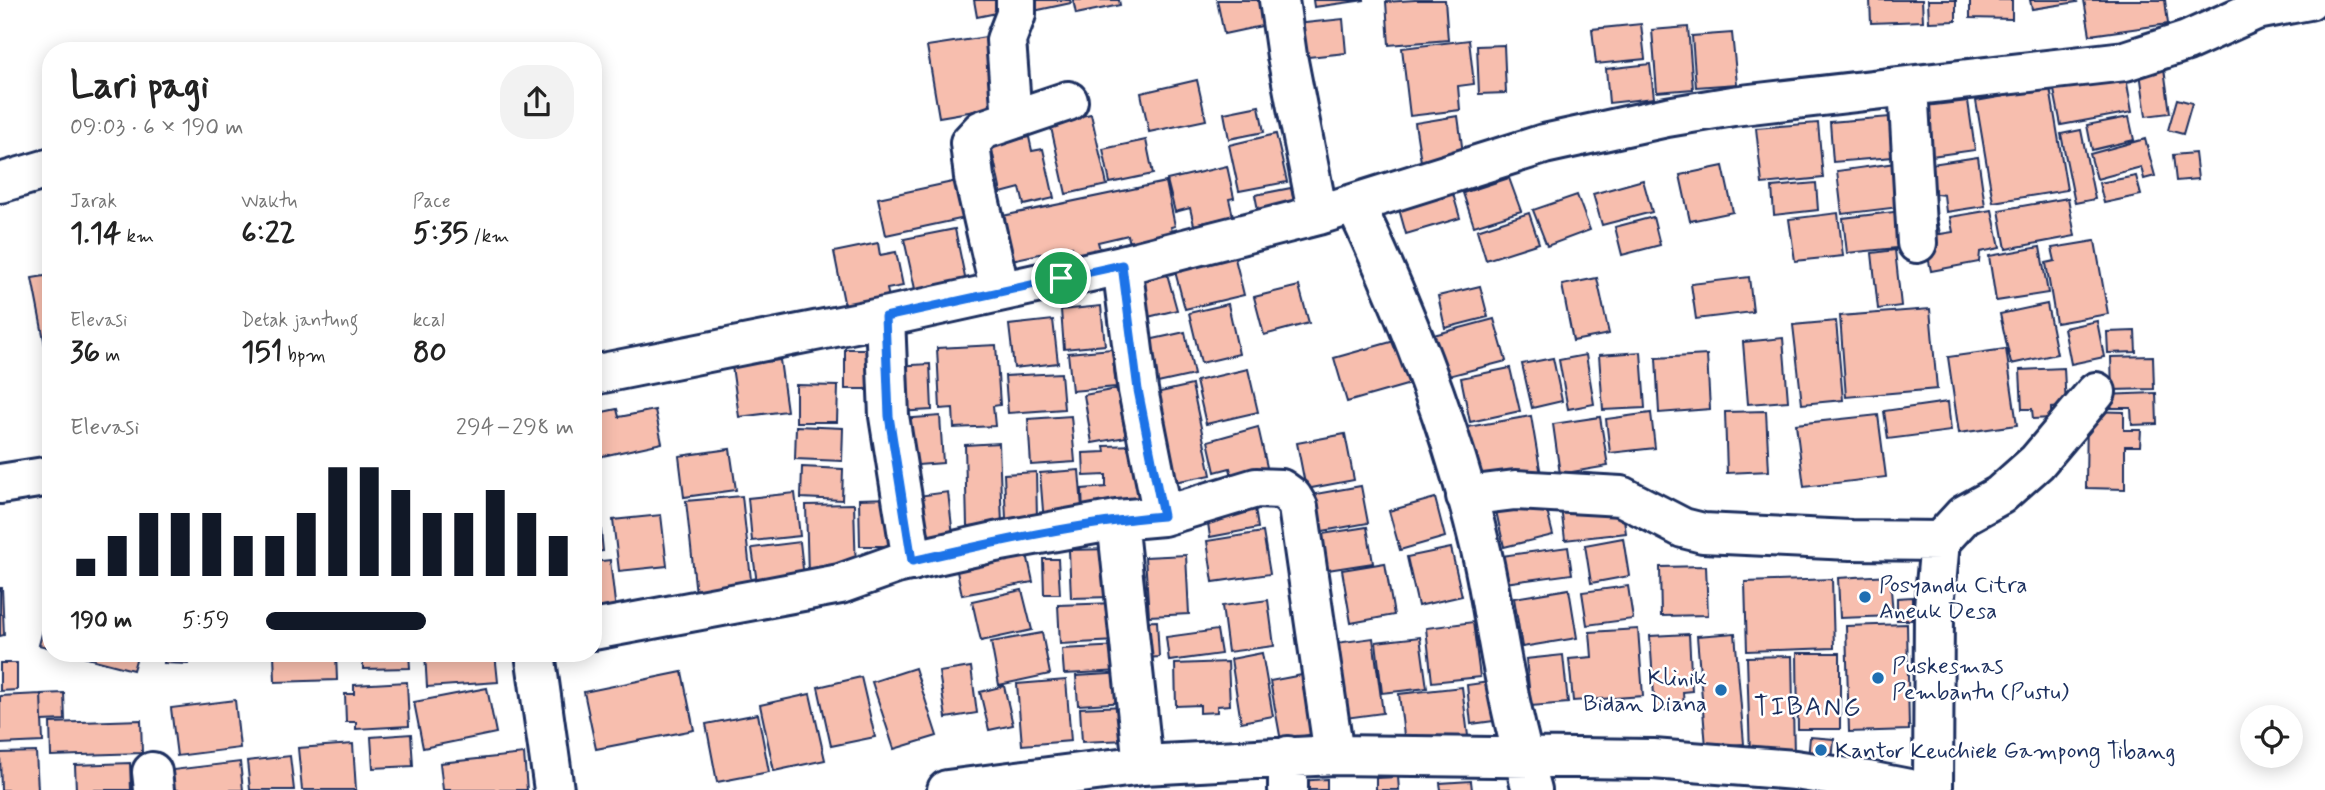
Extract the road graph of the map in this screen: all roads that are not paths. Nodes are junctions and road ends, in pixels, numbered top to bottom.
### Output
1 (1016, 0) edge
2 (1279, 0) edge
3 (2309, 0) edge
4 (1908, 86) junction
5 (1068, 101) dead end
6 (1012, 118) junction
7 (42, 171) edge
8 (0, 184) edge
9 (1355, 204) junction
10 (1318, 215) junction
11 (1917, 243) dead end
12 (1122, 265) junction
13 (1000, 291) junction
14 (885, 317) junction
15 (602, 373) edge
16 (2096, 392) dead end
17 (42, 477) edge
18 (0, 484) edge
19 (1466, 496) junction
20 (1163, 516) junction
21 (1117, 520) junction
22 (1940, 541) junction
23 (912, 561) junction
24 (602, 628) edge
25 (537, 662) edge
26 (1334, 755) junction
27 (1143, 765) junction
28 (1288, 773) edge
29 (1527, 774) edge
30 (554, 790) edge
31 (947, 790) edge
32 (1914, 790) edge
33 (1933, 790) edge

1 - 6 street
2 - 10 street
3 - 4 street
4 - 9 street
4 - 11 street
5 - 6 street
6 - 13 street
7 - 8 street
9 - 10 street
9 - 19 street
10 - 12 street
12 - 13 street
12 - 20 street
13 - 14 street
14 - 15 street
14 - 23 street
16 - 22 street
17 - 18 street
19 - 22 street
19 - 29 street
20 - 21 street
20 - 26 street
21 - 23 street
21 - 27 street
22 - 33 street
23 - 24 street
25 - 30 street
26 - 28 street
26 - 29 street
27 - 28 street
27 - 31 street
29 - 32 street

